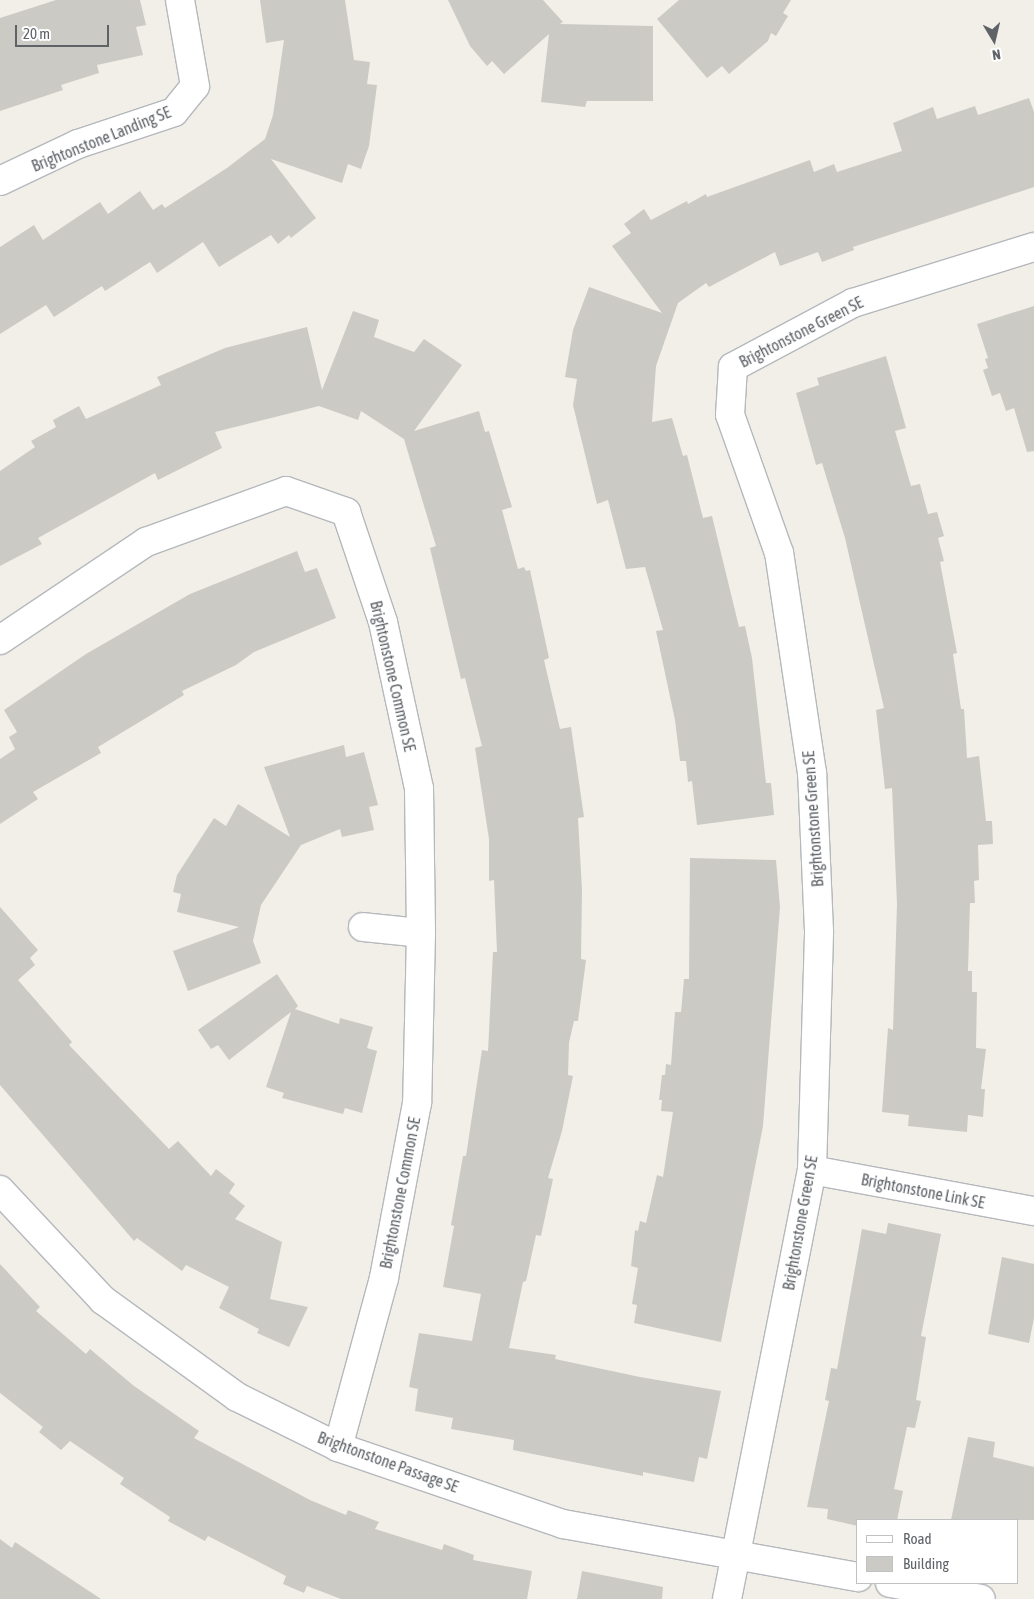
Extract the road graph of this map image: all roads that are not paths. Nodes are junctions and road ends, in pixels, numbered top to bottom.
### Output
1 (180, 0) edge
2 (0, 181) edge
3 (1034, 247) edge
4 (0, 640) edge
5 (363, 927) dead end
6 (421, 933) junction
7 (812, 1170) junction
8 (0, 1190) edge
9 (1034, 1212) edge
10 (338, 1448) junction
11 (735, 1555) junction
12 (856, 1577) edge
13 (896, 1584) edge
14 (727, 1599) edge
15 (981, 1599) edge

1 - 2 street, Brightonstone Landing SE
3 - 7 street, Brightonstone Green SE
4 - 6 street, Brightonstone Common SE
5 - 6 street
6 - 10 street, Brightonstone Common SE
7 - 9 street, Brightonstone Link SE
7 - 11 street, Brightonstone Green SE
8 - 10 street, Brightonstone Passage SE
10 - 11 street, Brightonstone Passage SE
11 - 12 street, Brightonstone Passage SE
11 - 14 street, Brightonstone Green SE
13 - 15 street

